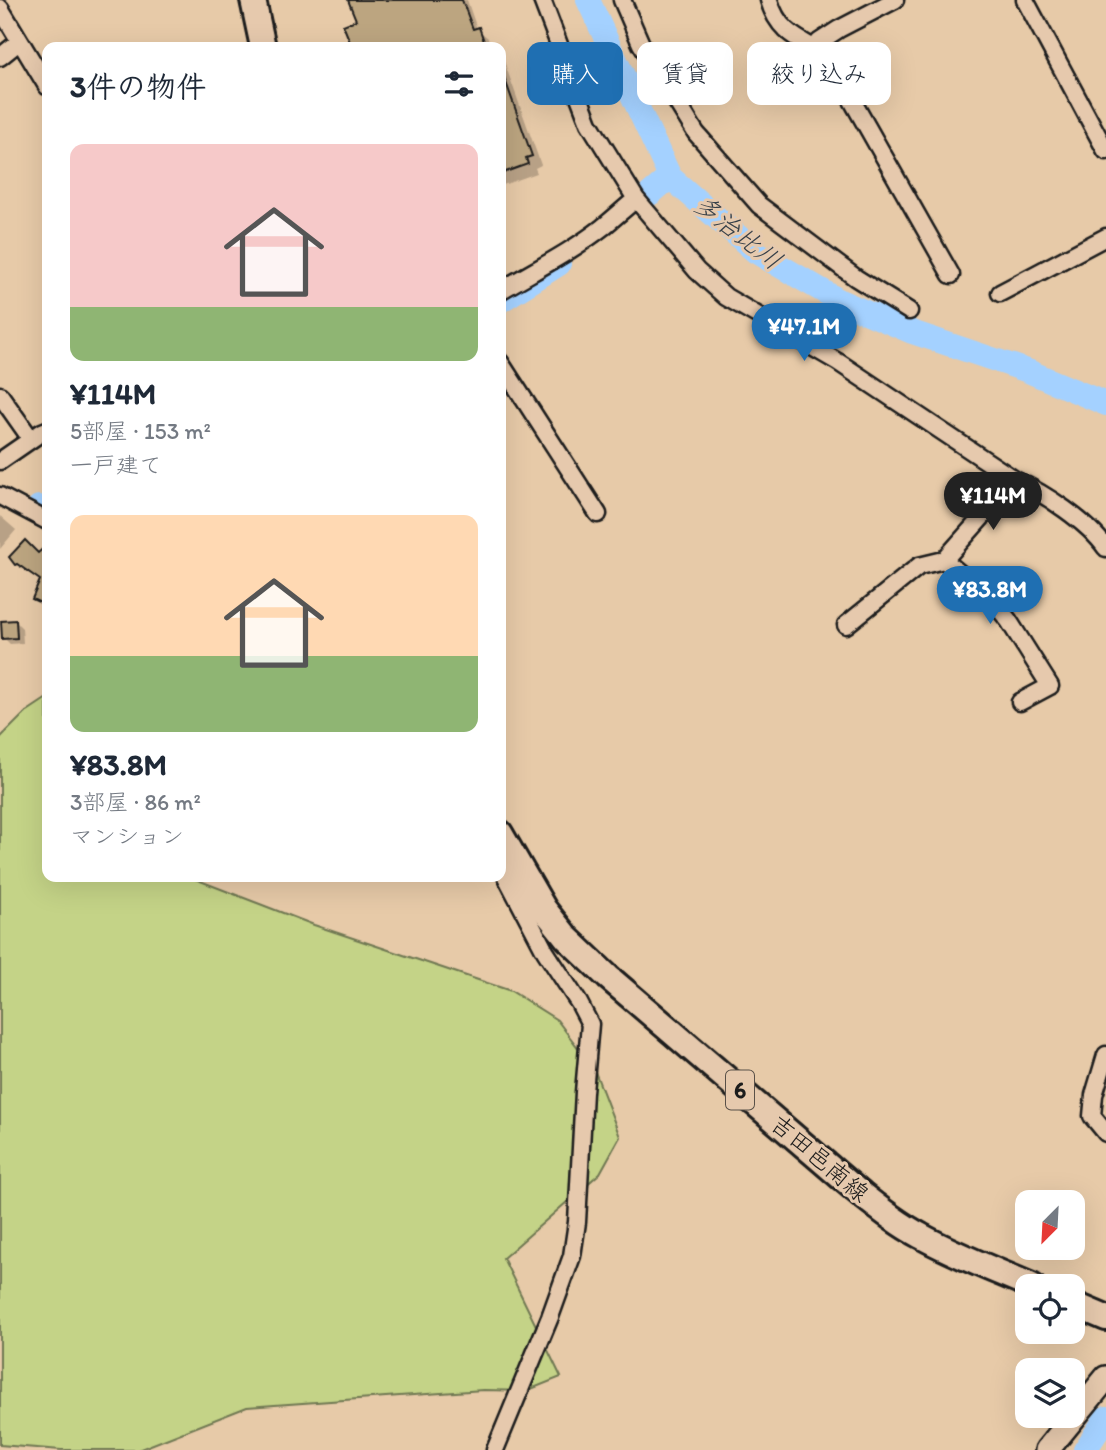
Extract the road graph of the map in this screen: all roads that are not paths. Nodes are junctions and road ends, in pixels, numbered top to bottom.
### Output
1 (253, 0) edge
2 (542, 0) edge
3 (622, 0) edge
4 (769, 0) edge
5 (895, 0) edge
6 (1026, 0) edge
7 (0, 8) edge
8 (20, 41) junction
9 (262, 42) edge
10 (804, 42) edge
11 (819, 42) edge
12 (0, 57) edge
13 (42, 78) edge
14 (854, 105) edge
15 (1106, 151) edge
16 (636, 199) junction
17 (1106, 237) edge
18 (951, 275) dead end
19 (506, 288) edge
20 (1000, 293) dead end
21 (909, 311) dead end
22 (506, 371) edge
23 (0, 395) edge
24 (42, 433) edge
25 (31, 439) junction
26 (0, 461) edge
27 (1015, 480) junction
28 (0, 496) edge
29 (598, 514) dead end
30 (42, 518) edge
31 (1106, 548) edge
32 (944, 560) junction
33 (846, 625) dead end
34 (1020, 702) dead end
35 (506, 843) edge
36 (506, 876) edge
37 (1106, 1055) edge
38 (1106, 1133) edge
39 (1015, 1278) edge
40 (1085, 1309) edge
41 (1106, 1318) edge
42 (1106, 1378) edge
43 (495, 1450) edge
44 (1046, 1450) edge

1 - 9 main road
2 - 16 street
3 - 21 street
4 - 10 street
5 - 11 street
6 - 15 street
7 - 8 street
8 - 12 street
8 - 13 street
14 - 18 street
16 - 19 street
16 - 27 street
17 - 20 street
22 - 29 street
23 - 25 street
24 - 25 street
25 - 26 street
27 - 31 street
27 - 32 street
28 - 30 street
32 - 33 street
32 - 34 street
35 - 39 main road, 吉田邑南線 / 6
36 - 43 street
37 - 38 street
40 - 41 main road
42 - 44 main road

